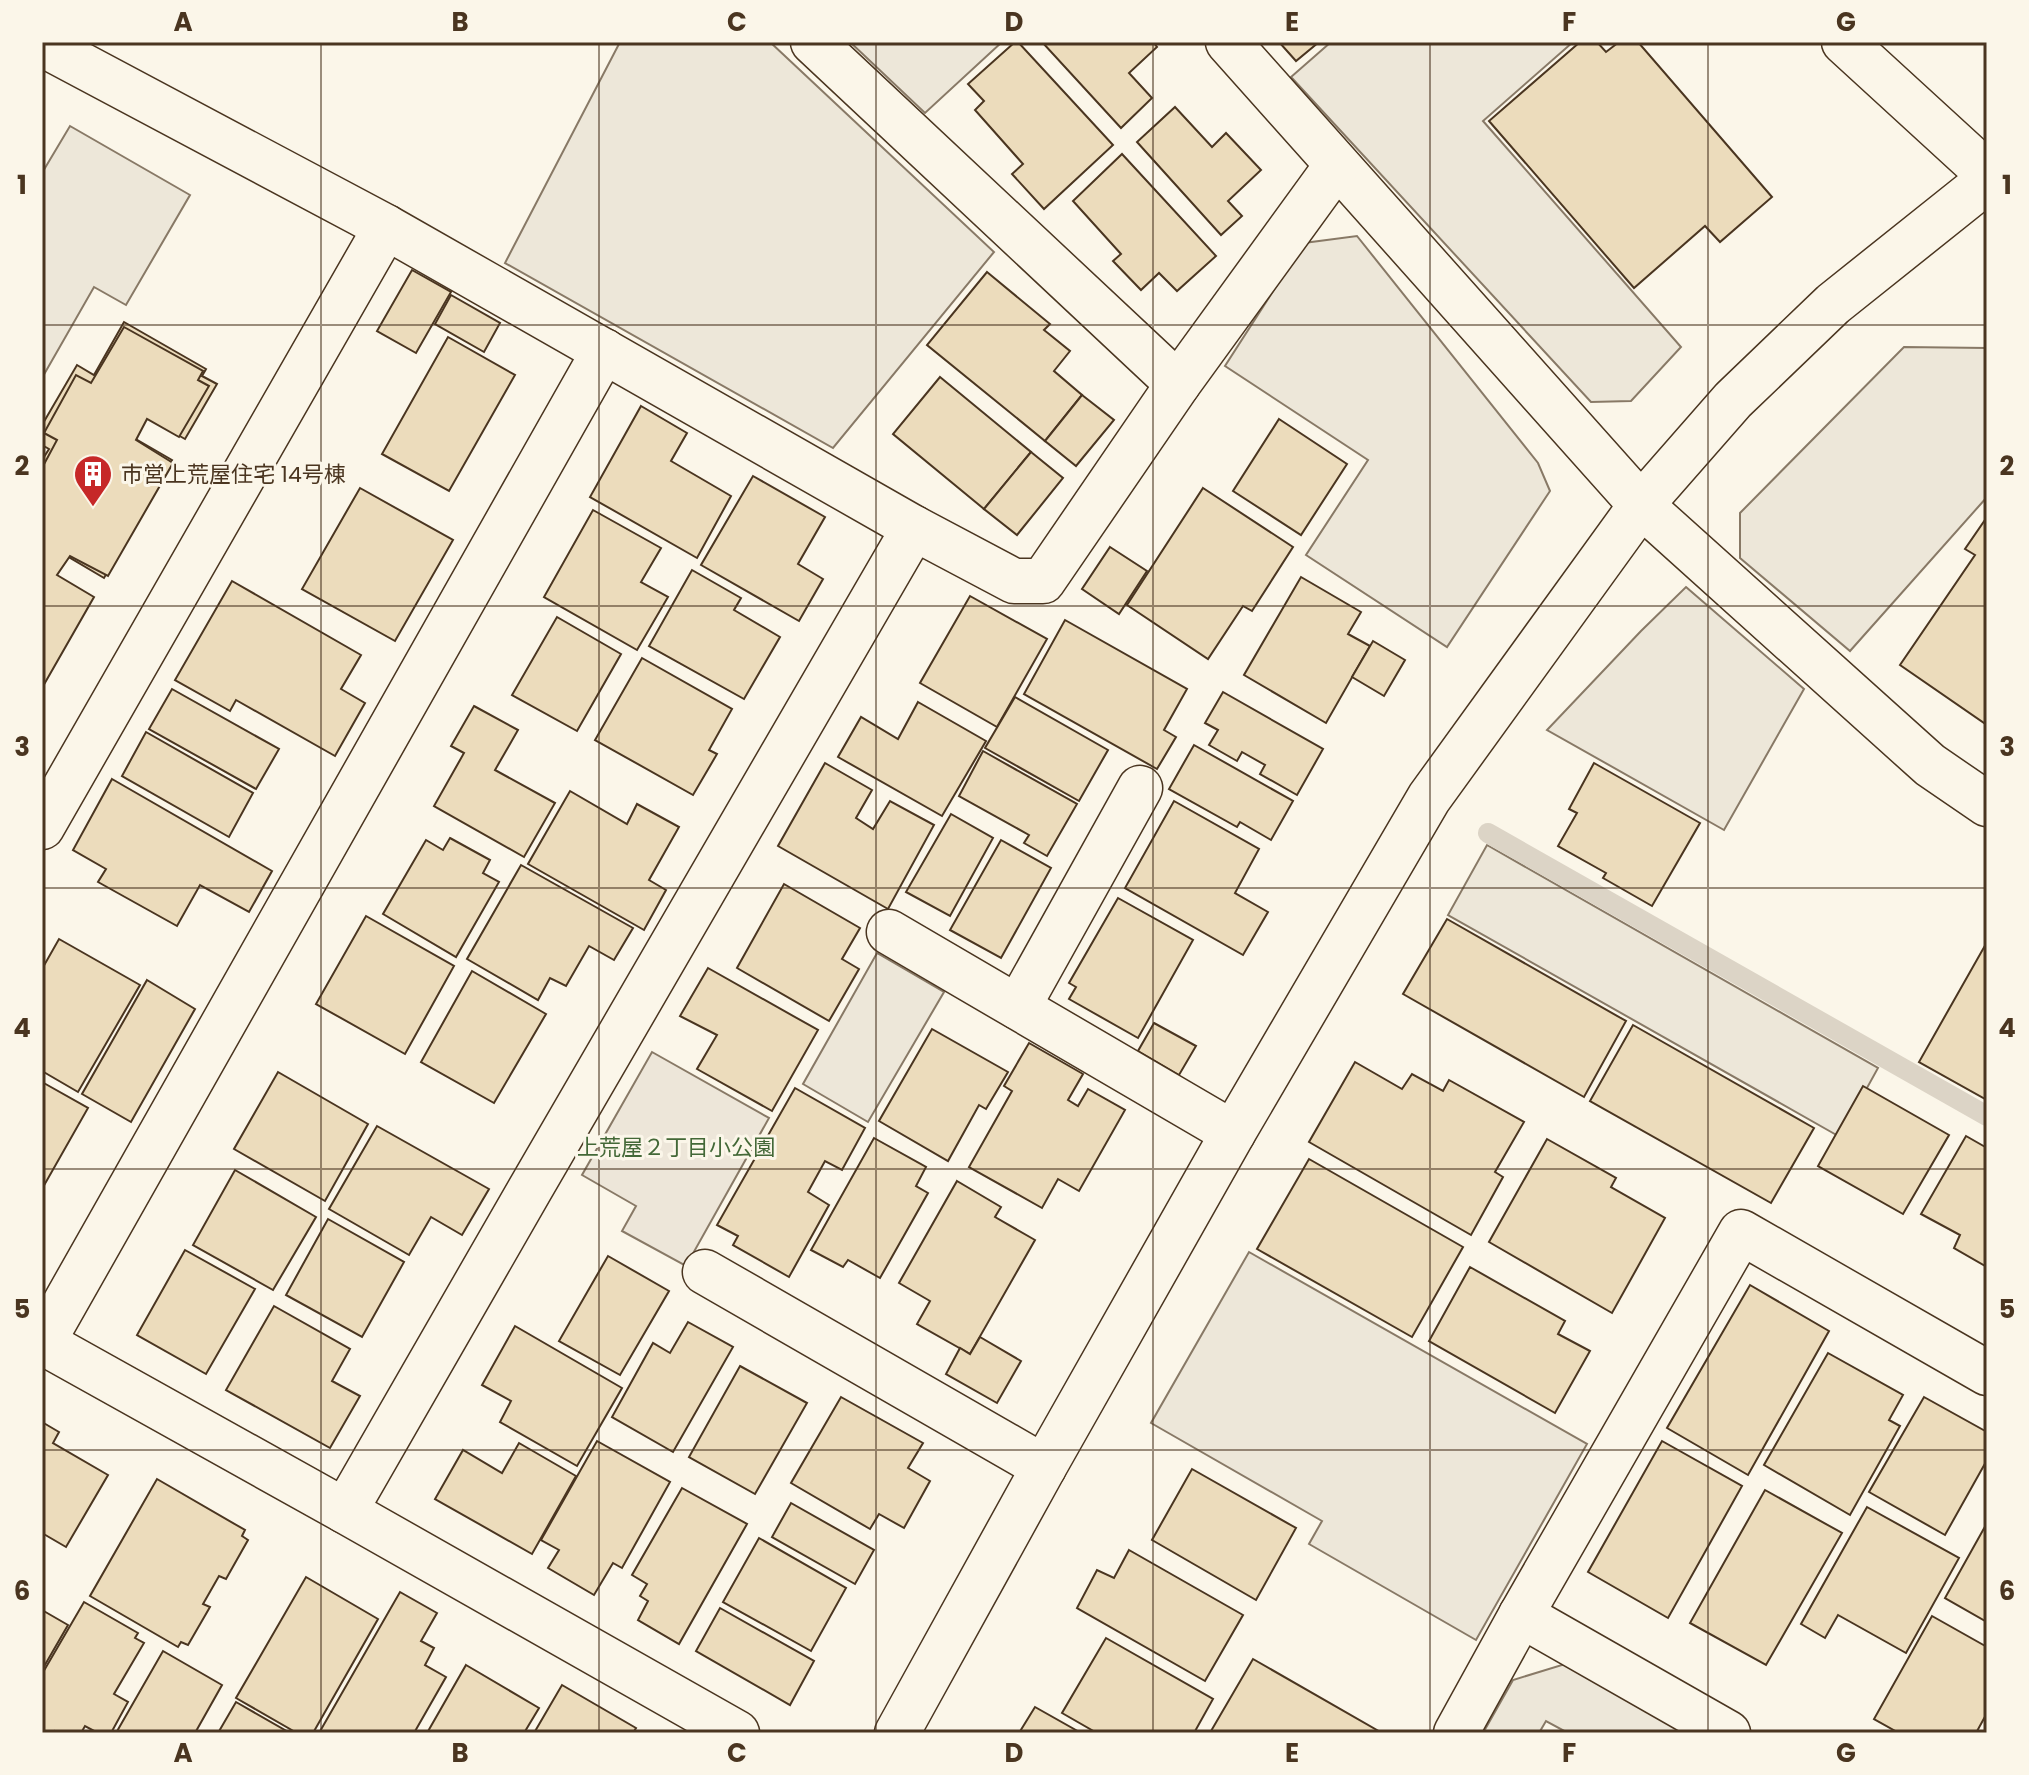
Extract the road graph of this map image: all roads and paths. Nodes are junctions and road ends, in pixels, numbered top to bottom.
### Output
1 (813, 42) edge
2 (1228, 42) edge
3 (1844, 42) edge
4 (42, 44) edge
5 (1337, 165) junction
6 (1987, 173) edge
7 (1987, 181) edge
8 (386, 227) junction
9 (604, 351) junction
10 (1178, 384) junction
11 (1641, 505) junction
12 (914, 528) junction
13 (1140, 788) dead end
14 (1987, 804) edge
15 (42, 827) edge
16 (889, 932) dead end
17 (1018, 1007) junction
18 (1233, 1133) junction
19 (705, 1272) dead end
20 (42, 1342) edge
21 (1987, 1373) edge
22 (1044, 1467) junction
23 (345, 1511) junction
24 (1521, 1615) junction
25 (737, 1733) edge
26 (897, 1733) edge
27 (1456, 1733) edge
28 (1728, 1733) edge

1 - 10 street
2 - 5 street
3 - 6 street
4 - 8 street
5 - 10 street
5 - 11 street
7 - 11 street
8 - 9 street
8 - 15 street
9 - 12 street
9 - 20 street
10 - 12 street
11 - 14 street
11 - 18 street
12 - 23 street
13 - 17 street
16 - 17 street
17 - 18 street
18 - 22 street
19 - 22 street
20 - 23 street
21 - 24 street
22 - 26 street
23 - 25 street
24 - 27 street
24 - 28 street

